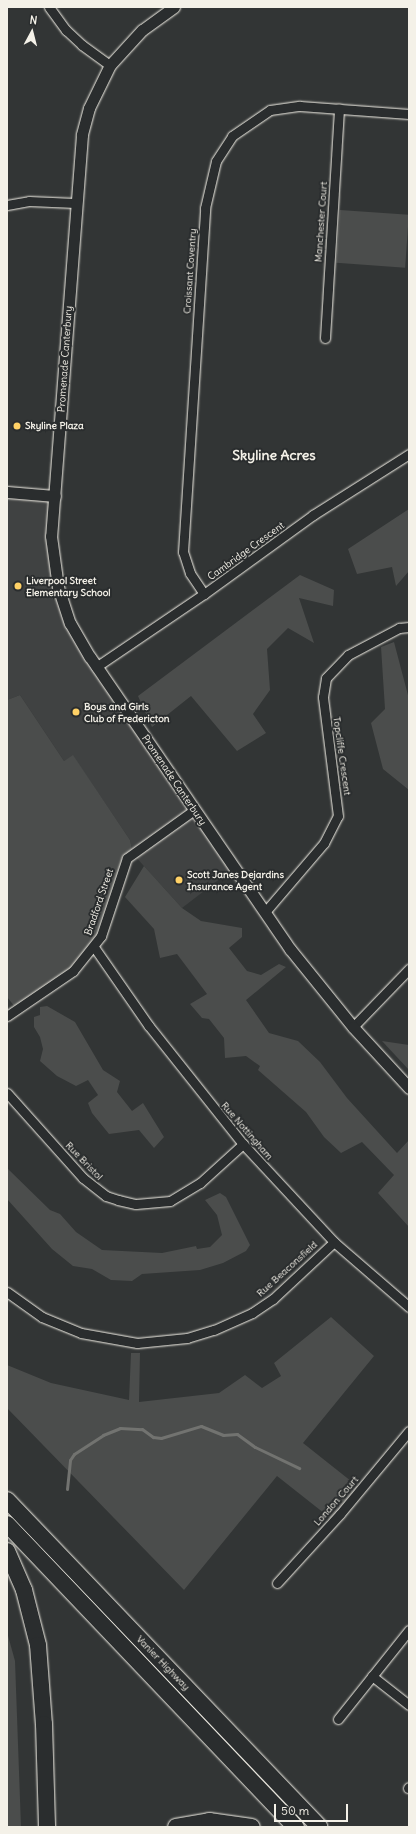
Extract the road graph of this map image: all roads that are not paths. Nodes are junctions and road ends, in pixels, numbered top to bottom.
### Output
1 (49, 7) edge
2 (174, 7) edge
3 (110, 66) junction
4 (340, 108) junction
5 (409, 114) edge
6 (75, 203) junction
7 (7, 205) edge
8 (325, 338) dead end
9 (409, 454) edge
10 (7, 492) edge
11 (55, 496) junction
12 (204, 594) junction
13 (409, 627) edge
14 (96, 666) junction
15 (194, 810) junction
16 (265, 912) junction
17 (94, 947) junction
18 (409, 969) edge
19 (7, 1016) edge
20 (353, 1027) junction
21 (409, 1088) edge
22 (7, 1093) edge
23 (243, 1144) junction
24 (334, 1242) junction
25 (7, 1292) edge
26 (409, 1307) edge
27 (409, 1431) edge
28 (7, 1500) edge
29 (7, 1524) edge
30 (7, 1551) edge
31 (277, 1583) dead end
32 (409, 1630) edge
33 (372, 1676) junction
34 (409, 1705) edge
35 (338, 1719) dead end
36 (47, 1827) edge
37 (176, 1827) edge
38 (252, 1827) edge
39 (296, 1827) edge
40 (319, 1827) edge

1 - 3 street
2 - 3 street, Promenade Canterbury
3 - 6 street, Promenade Canterbury
4 - 5 street, Croissant Coventry
4 - 8 street, Manchester Court
4 - 12 street, Croissant Coventry
6 - 7 street
6 - 11 street, Promenade Canterbury
9 - 12 street, Cambridge Crescent
10 - 11 street
11 - 14 street, Promenade Canterbury
12 - 14 street, Cambridge Crescent
13 - 16 street, Topcliffe Crescent
14 - 15 street, Promenade Canterbury
15 - 16 street, Promenade Canterbury
15 - 17 street, Bradford Street
16 - 20 street, Promenade Canterbury
17 - 19 street, Bradford Street
17 - 23 street, Rue Nottingham
18 - 20 street
20 - 21 street, Promenade Canterbury
22 - 23 street, Rue Bristol
23 - 24 street, Rue Nottingham
24 - 25 street, Rue Beaconsfield
24 - 26 street, Rue Nottingham
27 - 31 street, London Court
28 - 40 highway, Vanier Highway
29 - 39 highway, Vanier Highway
30 - 36 highway
32 - 33 street
33 - 34 street
33 - 35 street
37 - 38 highway

